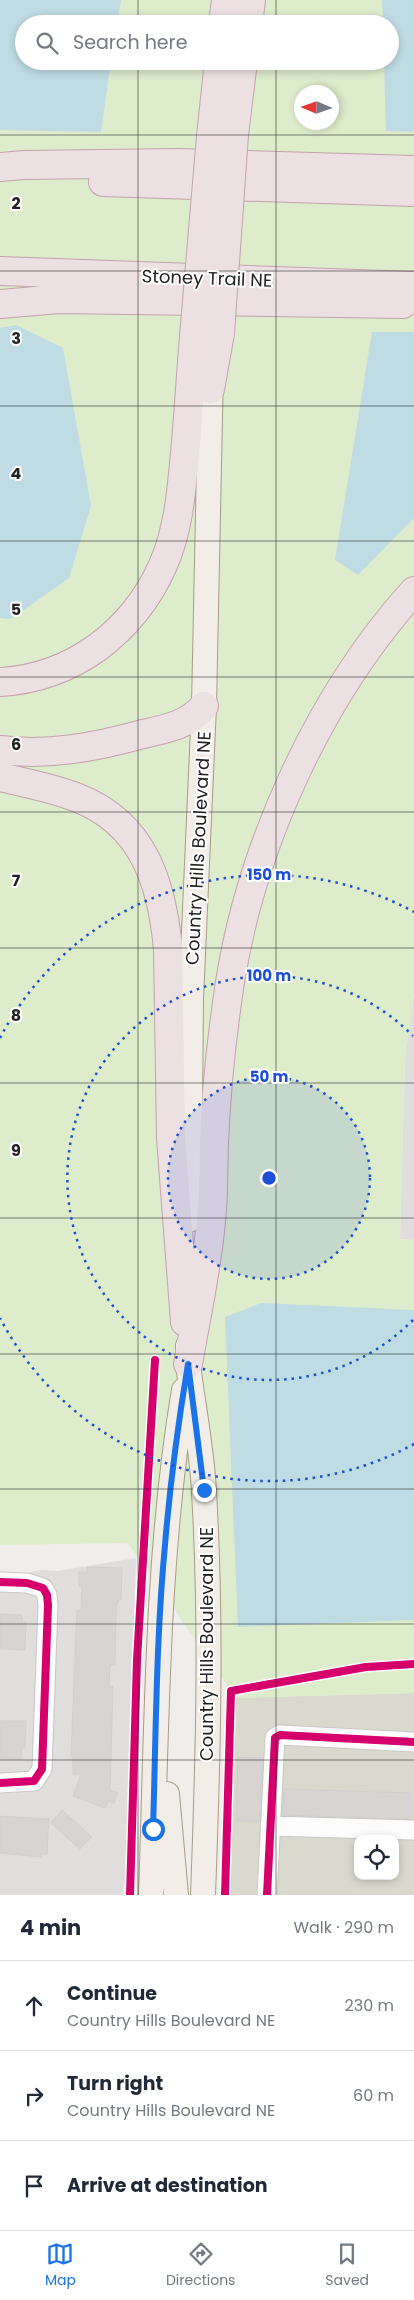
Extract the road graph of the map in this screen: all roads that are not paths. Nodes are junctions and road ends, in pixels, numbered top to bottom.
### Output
1 (226, 0) edge
2 (251, 0) edge
3 (225, 15) edge
4 (249, 15) edge
5 (219, 70) edge
6 (225, 70) edge
7 (241, 70) edge
8 (223, 135) junction
9 (0, 167) edge
10 (414, 170) edge
11 (0, 178) edge
12 (414, 192) edge
13 (0, 271) edge
14 (414, 286) edge
15 (0, 304) edge
16 (414, 304) edge
17 (209, 334) junction
18 (210, 389) joint
19 (414, 591) edge
20 (0, 682) edge
21 (204, 706) junction
22 (0, 750) edge
23 (0, 777) edge
24 (188, 1364) junction
25 (0, 1582) edge
26 (157, 1711) junction
27 (414, 1742) edge
28 (0, 1783) edge
29 (270, 1826) junction
30 (153, 1829) junction
31 (414, 1830) edge
32 (142, 1895) edge
33 (151, 1895) edge
34 (176, 1895) edge
35 (203, 1895) edge
36 (267, 1895) edge

1 - 3 highway
2 - 4 highway
5 - 8 highway
6 - 8 main road
7 - 8 highway
8 - 17 highway, bridge
9 - 10 highway
11 - 12 highway
13 - 14 highway, Stoney Trail NE
15 - 16 highway
17 - 18 highway
17 - 20 highway
18 - 21 main road, Country Hills Boulevard NE
19 - 24 highway
21 - 22 highway
21 - 24 main road, Country Hills Boulevard NE
23 - 24 highway
24 - 26 main road, Country Hills Boulevard NE
24 - 35 main road, Country Hills Boulevard NE
25 - 28 street
26 - 30 main road, Country Hills Boulevard NE
26 - 34 main road
27 - 29 street
29 - 31 street
29 - 36 street
30 - 32 main road
30 - 33 main road, Country Hills Boulevard NE

